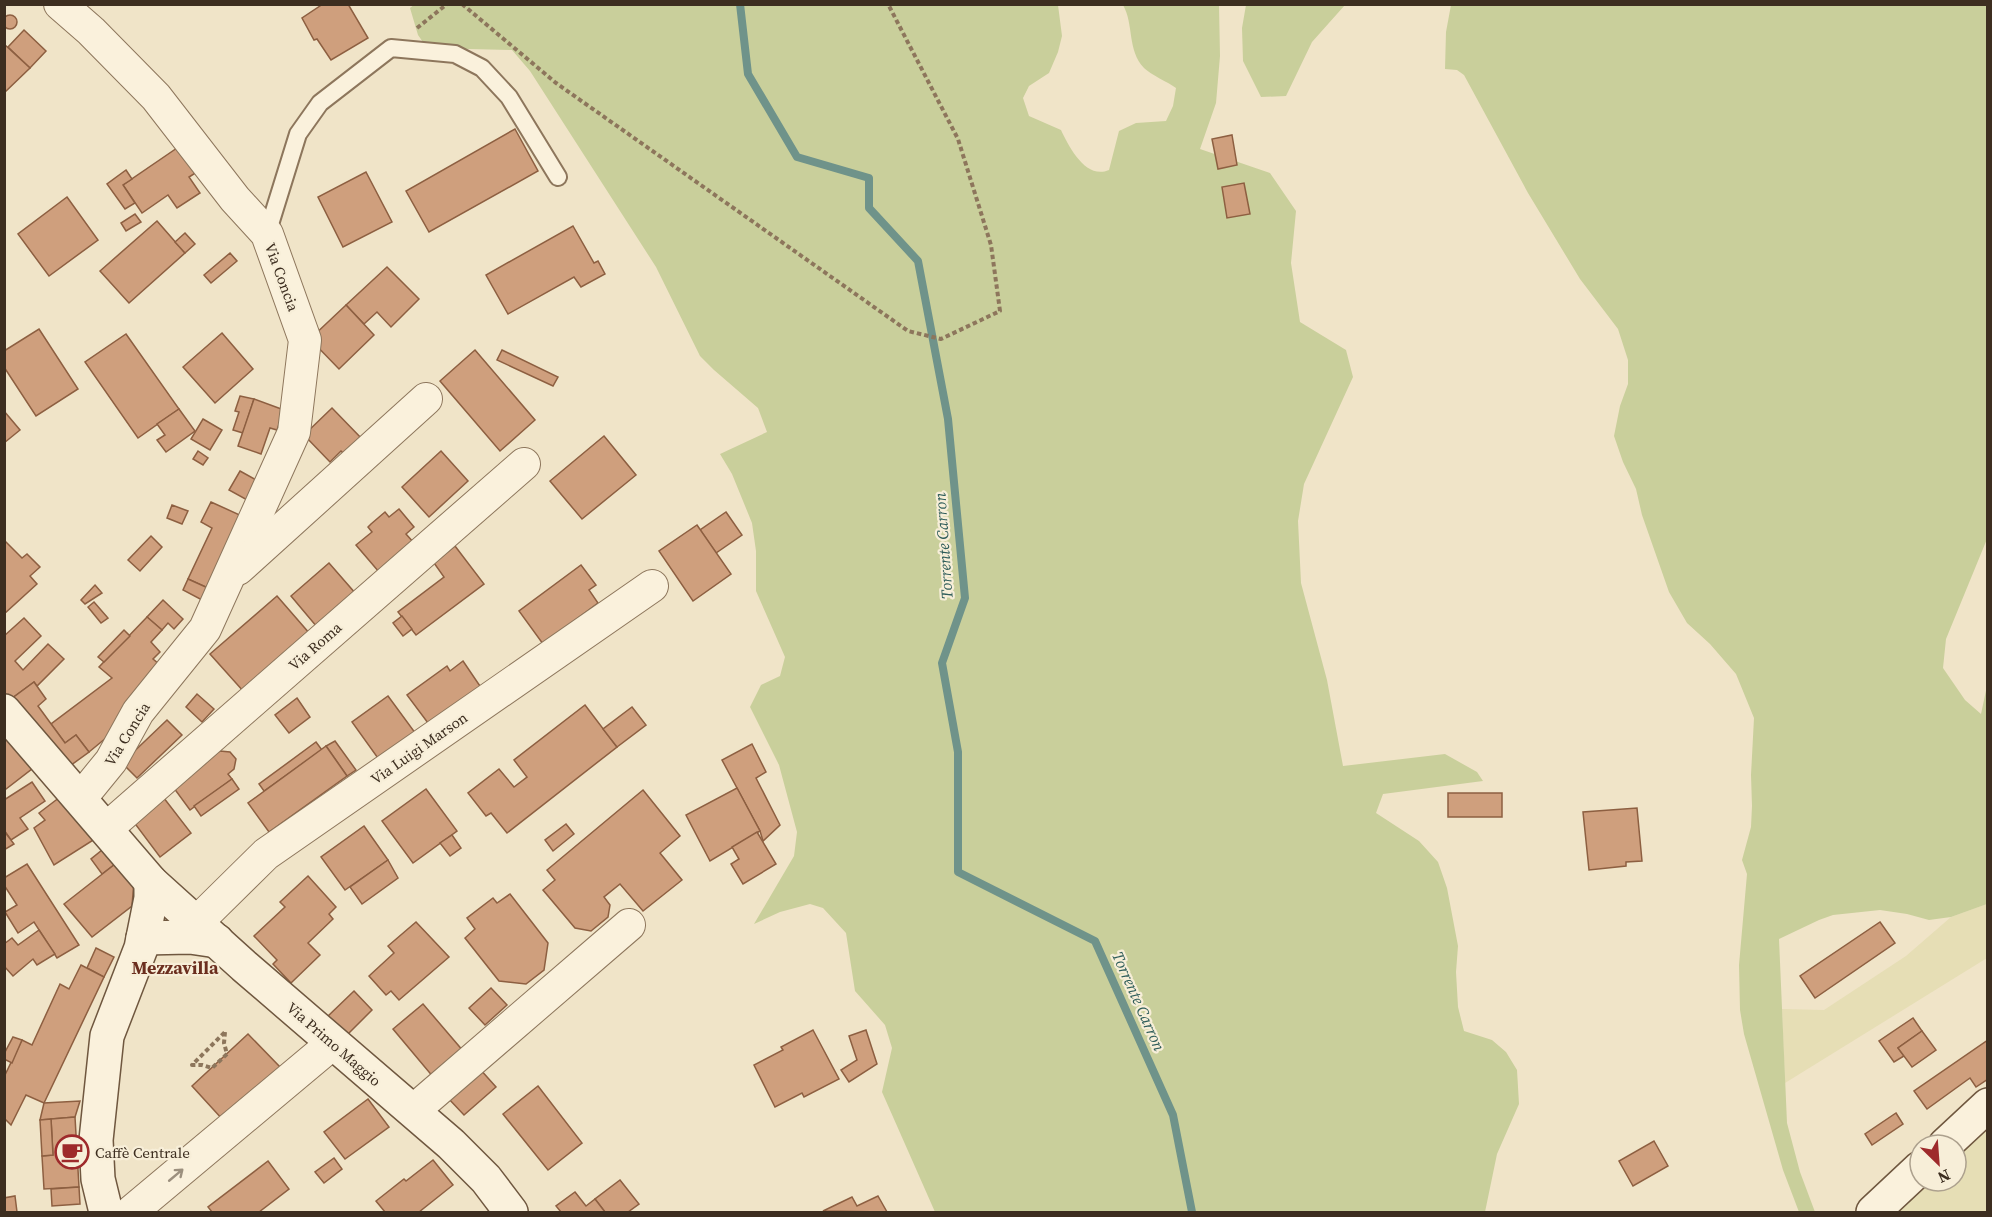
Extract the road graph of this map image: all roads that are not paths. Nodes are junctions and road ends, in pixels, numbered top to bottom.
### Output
1 (60, 4) edge
2 (558, 177) dead end
3 (267, 234) junction
4 (426, 399) dead end
5 (524, 464) dead end
6 (228, 578) junction
7 (652, 586) dead end
8 (4, 711) edge
9 (80, 799) junction
10 (106, 829) junction
11 (151, 882) junction
12 (629, 925) dead end
13 (207, 931) junction
14 (143, 938) junction
15 (333, 1043) junction
16 (1988, 1105) edge
17 (413, 1111) junction
18 (1958, 1133) edge
19 (1908, 1179) edge
20 (106, 1212) edge
21 (131, 1212) edge
22 (511, 1212) edge
23 (1873, 1212) edge

1 - 3 street, Via Concia
2 - 3 lane
3 - 6 street, Via Concia
4 - 6 street, Via Concia
5 - 10 street, Via Roma
6 - 9 street, Via Concia
7 - 13 street, Via Luigi Marson
8 - 9 street
9 - 10 street
10 - 11 street
11 - 13 street, Via Primo Maggio
11 - 14 street
12 - 17 street
13 - 14 street
13 - 15 street, Via Primo Maggio
14 - 20 street
15 - 17 street, Via Primo Maggio
21 -> 15 street
16 - 18 street
17 - 22 street, Via Primo Maggio
19 - 23 street

